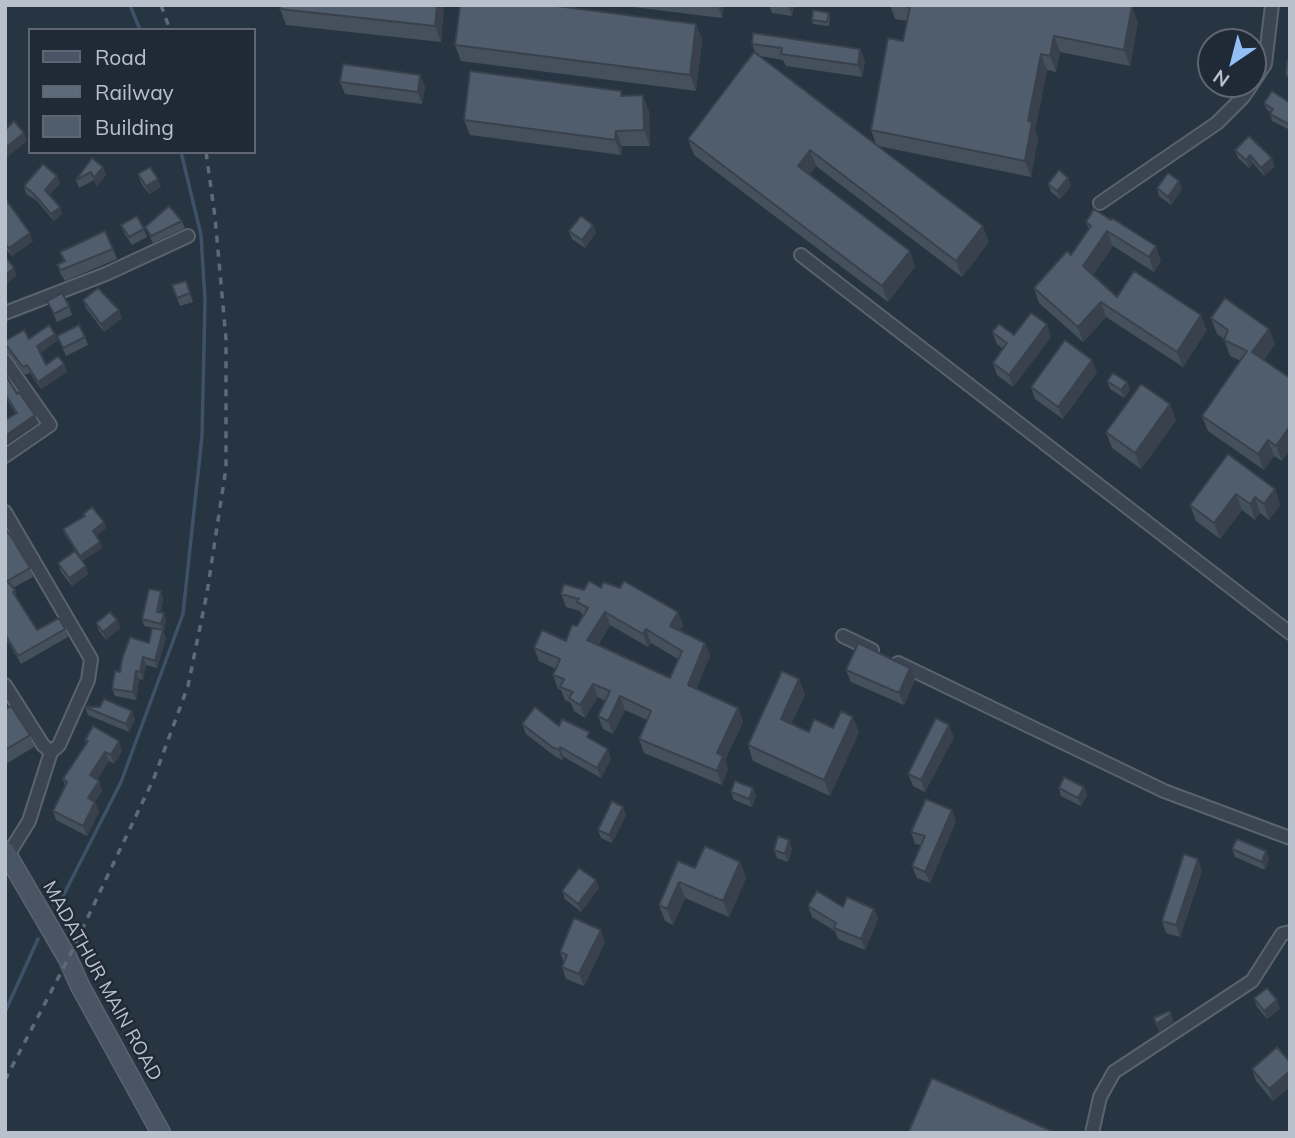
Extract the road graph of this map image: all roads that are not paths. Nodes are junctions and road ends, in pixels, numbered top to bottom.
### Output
1 (1272, 5) edge
2 (1267, 47) edge
3 (1242, 98) edge
4 (1101, 203) dead end
5 (188, 236) dead end
6 (801, 255) dead end
7 (5, 313) edge
8 (5, 361) edge
9 (5, 456) edge
10 (5, 512) edge
11 (1290, 633) edge
12 (843, 636) dead end
13 (5, 685) edge
14 (51, 752) junction
15 (1290, 838) edge
16 (7, 853) edge
17 (1290, 932) edge
18 (161, 1133) edge
19 (1093, 1133) edge

1 - 2 street
3 - 4 street
5 - 7 street
6 - 11 street
8 - 9 street
10 - 14 street
12 - 15 street
13 - 14 street
14 - 16 street
16 - 18 street, MADATHUR MAIN ROAD
17 - 19 street

